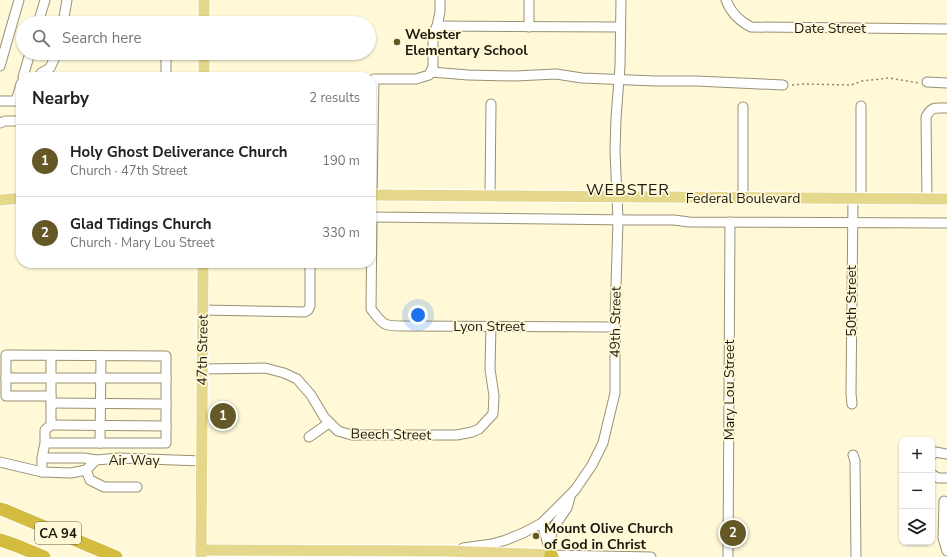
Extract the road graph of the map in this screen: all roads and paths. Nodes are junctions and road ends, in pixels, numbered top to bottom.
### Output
1 (19, 0) edge
2 (45, 0) edge
3 (67, 0) edge
4 (204, 0) edge
5 (440, 0) edge
6 (529, 0) edge
7 (621, 0) edge
8 (726, 0) edge
9 (40, 16) edge
10 (64, 16) edge
11 (204, 16) edge
12 (437, 26) junction
13 (529, 26) junction
14 (620, 27) junction
15 (947, 29) edge
16 (28, 60) edge
17 (54, 60) edge
18 (166, 60) edge
19 (204, 60) edge
20 (0, 66) edge
21 (24, 72) edge
22 (43, 72) edge
23 (166, 72) edge
24 (204, 72) edge
25 (430, 74) junction
26 (619, 79) junction
27 (376, 82) edge
28 (927, 82) joint
29 (947, 83) edge
30 (783, 85) joint
31 (0, 101) edge
32 (16, 101) edge
33 (491, 104) dead end
34 (862, 106) dead end
35 (744, 107) dead end
36 (947, 108) edge
37 (16, 121) edge
38 (0, 123) edge
39 (376, 195) edge
40 (490, 196) junction
41 (617, 197) junction
42 (16, 198) edge
43 (743, 198) junction
44 (857, 199) junction
45 (927, 199) junction
46 (947, 199) edge
47 (0, 200) edge
48 (376, 217) edge
49 (618, 220) junction
50 (730, 222) junction
51 (852, 223) junction
52 (947, 223) edge
53 (203, 268) edge
54 (310, 268) edge
55 (371, 268) edge
56 (202, 310) junction
57 (491, 326) junction
58 (615, 327) junction
59 (51, 356) junction
60 (101, 356) junction
61 (202, 369) junction
62 (6, 378) junction
63 (51, 378) junction
64 (101, 378) junction
65 (166, 378) junction
66 (51, 400) junction
67 (100, 404) junction
68 (166, 404) junction
69 (852, 404) dead end
70 (329, 423) junction
71 (51, 425) junction
72 (100, 426) junction
73 (166, 426) junction
74 (309, 437) dead end
75 (45, 443) junction
76 (100, 443) junction
77 (935, 452) edge
78 (947, 454) edge
79 (853, 455) dead end
80 (42, 458) junction
81 (57, 459) junction
82 (96, 460) junction
83 (202, 461) junction
84 (0, 462) edge
85 (86, 470) junction
86 (42, 472) junction
87 (58, 472) junction
88 (935, 476) edge
89 (947, 478) edge
90 (137, 487) dead end
91 (570, 496) junction
92 (944, 501) dead end
93 (0, 509) edge
94 (542, 523) junction
95 (0, 540) edge
96 (448, 551) junction
97 (947, 551) edge
98 (201, 553) edge
99 (551, 553) edge
100 (44, 557) edge
101 (116, 557) edge
102 (651, 557) edge
103 (728, 557) edge
104 (856, 557) edge

1 - 20 street
2 - 9 street
3 - 10 street
4 - 11 main road
5 - 12 street
6 - 13 street
7 - 14 street, 49th Street
8 - 15 street, Date Street
12 - 13 street
12 - 25 street
13 - 14 street
14 - 26 street, 49th Street
16 - 21 street
17 - 22 street
18 - 23 street
19 - 24 main road
25 - 26 street
25 - 27 street
26 - 30 street
26 - 41 street, 49th Street
28 - 29 street
28 - 30 path
31 - 32 street
33 - 40 street
34 - 44 street, 50th Street
35 - 43 street
36 - 45 street
37 - 38 street
39 - 40 main road, Federal Boulevard
40 - 41 main road, Federal Boulevard
41 - 43 main road, Federal Boulevard
41 - 49 street, 49th Street
42 - 47 main road
43 - 44 main road, Federal Boulevard
44 - 45 main road, Federal Boulevard
44 - 51 street, 50th Street
45 - 46 main road, Federal Boulevard
48 - 49 street
49 - 50 street
49 - 58 street, 49th Street
50 - 51 street
50 - 103 street, Mary Lou Street
51 - 52 street
51 - 69 street, 50th Street
53 - 56 main road, 47th Street
54 - 56 street
55 - 57 street, Lyon Street
56 - 61 main road, 47th Street
57 - 58 street, Lyon Street
57 - 70 street, Beech Street
58 - 91 street, 49th Street
59 - 60 street
59 - 62 street
59 - 63 street
60 - 64 street
60 - 65 street
61 - 70 street, Beech Street
61 - 83 main road, 47th Street
62 - 63 street
62 - 66 street
63 - 64 street
63 - 66 street
64 - 65 street
64 - 67 street
65 - 68 street
66 - 67 street
66 - 71 street
67 - 68 street
67 - 72 street
68 - 73 street
70 - 74 street
71 - 72 street
71 - 75 street
72 - 73 street
72 - 76 street
73 - 76 street
75 - 76 street
75 - 80 street
77 - 78 street
79 - 104 street
80 - 81 street
80 - 86 street
81 - 82 street
81 - 87 street
82 - 83 street, Air Way
82 - 85 street, Air Way
83 - 98 main road, 47th Street
84 - 86 street
85 - 87 street
85 - 90 street
86 - 87 street
88 - 89 street
91 - 94 street, 49th Street
91 - 99 street
92 - 97 street
93 - 101 highway, CA 94
94 - 96 street, 49th Street
94 - 99 street
95 - 100 highway, CA 94
96 - 98 main road
96 - 99 main road
99 - 102 street

